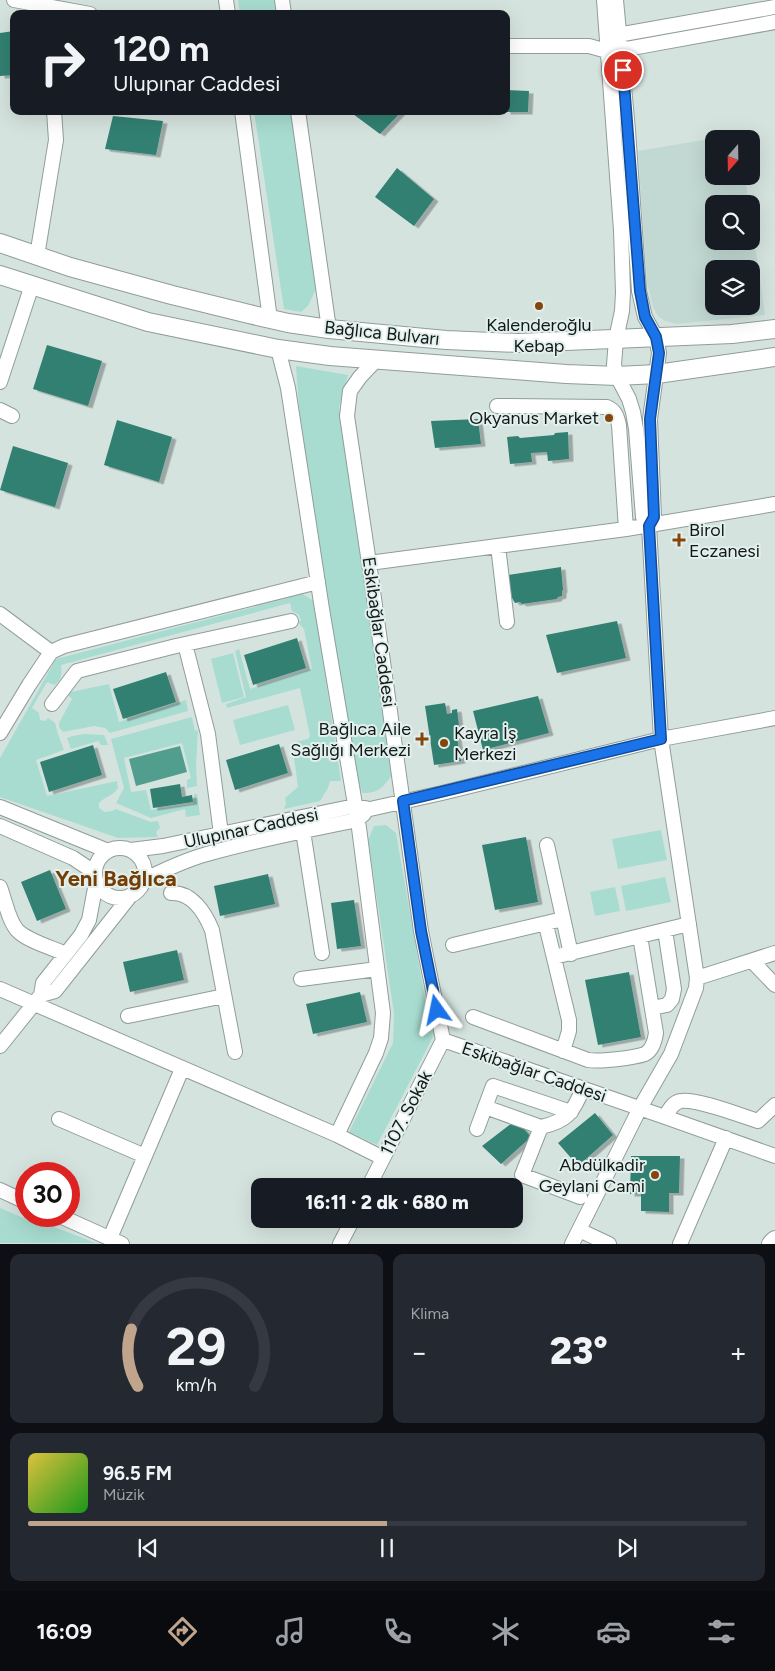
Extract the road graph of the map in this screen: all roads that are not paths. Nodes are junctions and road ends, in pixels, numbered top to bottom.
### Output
1 (14, 0) edge
2 (604, 0) edge
3 (616, 0) edge
4 (45, 6) edge
5 (775, 7) edge
6 (68, 10) edge
7 (775, 22) edge
8 (613, 36) junction
9 (510, 46) edge
10 (589, 46) junction
11 (614, 50) junction
12 (54, 115) edge
13 (243, 115) edge
14 (299, 115) edge
15 (0, 243) edge
16 (37, 256) junction
17 (0, 275) edge
18 (32, 285) junction
19 (270, 319) junction
20 (329, 329) junction
21 (775, 329) edge
22 (656, 337) junction
23 (616, 339) junction
24 (278, 349) junction
25 (775, 357) edge
26 (377, 359) junction
27 (657, 374) junction
28 (617, 376) junction
29 (0, 382) edge
30 (497, 406) dead end
31 (775, 504) edge
32 (649, 526) junction
33 (626, 530) junction
34 (498, 546) junction
35 (369, 563) junction
36 (318, 582) junction
37 (0, 614) edge
38 (291, 622) dead end
39 (507, 622) dead end
40 (185, 644) junction
41 (52, 652) junction
42 (52, 704) dead end
43 (775, 718) edge
44 (0, 733) edge
45 (661, 739) junction
46 (403, 801) junction
47 (355, 806) junction
48 (0, 807) edge
49 (370, 808) junction
50 (357, 820) junction
51 (0, 826) edge
52 (303, 831) junction
53 (221, 834) junction
54 (547, 845) dead end
55 (108, 850) junction
56 (131, 850) junction
57 (96, 877) junction
58 (148, 878) junction
59 (0, 886) edge
60 (130, 895) junction
61 (563, 920) junction
62 (689, 924) junction
63 (546, 925) junction
64 (665, 930) junction
65 (640, 936) junction
66 (453, 945) dead end
67 (69, 952) junction
68 (322, 953) dead end
69 (775, 953) edge
70 (571, 954) junction
71 (554, 957) junction
72 (752, 960) junction
73 (377, 969) junction
74 (696, 978) junction
75 (301, 979) dead end
76 (775, 985) edge
77 (0, 989) edge
78 (224, 996) junction
79 (38, 999) junction
80 (652, 1008) junction
81 (128, 1016) dead end
82 (473, 1017) dead end
83 (443, 1040) junction
84 (0, 1046) edge
85 (563, 1051) junction
86 (235, 1052) dead end
87 (182, 1068) junction
88 (582, 1088) junction
89 (775, 1105) edge
90 (485, 1107) junction
91 (640, 1108) junction
92 (571, 1112) junction
93 (665, 1117) junction
94 (59, 1119) dead end
95 (541, 1127) junction
96 (477, 1128) dead end
97 (337, 1135) junction
98 (726, 1138) junction
99 (145, 1156) junction
100 (775, 1156) edge
101 (384, 1158) junction
102 (373, 1178) edge
103 (0, 1190) edge
104 (15, 1197) edge
105 (580, 1197) dead end
106 (80, 1225) edge
107 (349, 1228) edge
108 (579, 1230) junction
109 (775, 1240) edge
110 (116, 1241) edge
111 (343, 1243) edge
112 (572, 1244) edge
113 (609, 1244) edge
114 (680, 1244) edge
115 (771, 1244) edge

1 - 4 street
2 - 8 street
3 - 8 street
4 - 6 street
5 - 8 street
7 - 11 street
8 - 10 street
8 - 11 street
9 - 10 street
10 - 11 street
11 - 22 street
11 - 23 street
12 - 16 street
13 - 19 street
14 - 20 street
15 - 16 main road, Bağlıca Bulvarı
16 - 19 main road, Bağlıca Bulvarı
17 - 18 main road, Bağlıca Bulvarı
18 - 24 main road, Bağlıca Bulvarı
18 - 29 street
19 - 20 main road, Bağlıca Bulvarı
20 - 23 main road, Bağlıca Bulvarı
21 - 22 main road, Bağlıca Bulvarı
22 - 23 main road, Bağlıca Bulvarı
22 - 27 street
23 - 28 street
24 - 26 main road, Bağlıca Bulvarı
24 - 36 street
25 - 27 main road, Bağlıca Bulvarı
26 - 28 main road, Bağlıca Bulvarı
26 - 35 street, Eskibağlar Caddesi
27 - 28 main road, Bağlıca Bulvarı
27 - 32 street
28 - 32 street
30 - 33 street
31 - 32 street
32 - 33 street
32 - 45 street
33 - 34 street
34 - 35 street
34 - 39 street
35 - 46 street, Eskibağlar Caddesi
36 - 41 street
36 - 47 street
37 - 41 street
38 - 40 street
40 - 42 street
40 - 53 street
41 - 44 street
43 - 45 street, Ulupınar Caddesi
45 - 46 street, Ulupınar Caddesi
45 - 62 street
46 - 49 street, Ulupınar Caddesi
46 - 83 street, Eskibağlar Caddesi
47 - 49 street, Ulupınar Caddesi
47 - 50 street
47 - 53 street, Ulupınar Caddesi
48 - 55 street
49 - 50 street
50 - 52 street, Ulupınar Caddesi
50 - 73 street
51 - 57 street
52 - 58 street, Ulupınar Caddesi
52 - 68 street
53 - 56 street, Ulupınar Caddesi
54 - 61 street
55 - 56 street
55 - 57 street
56 - 58 street
57 - 60 street
57 - 67 street
58 - 60 street
58 - 78 street
59 - 67 street
60 - 79 street
61 - 63 street
61 - 70 street
62 - 64 street
62 - 74 street
63 - 66 street
63 - 71 street
64 - 65 street
64 - 80 street
65 - 70 street
65 - 80 street
67 - 79 street
69 - 72 street
70 - 71 street
71 - 85 street
72 - 74 street
72 - 76 street
73 - 75 street
73 - 97 street
74 - 91 street
77 - 79 street
78 - 81 street
78 - 86 street
79 - 84 street
79 - 87 street
80 - 85 street
82 - 85 street
83 - 88 street, Eskibağlar Caddesi
83 - 101 street, 1107. Sokak
87 - 97 street
87 - 99 street
88 - 91 street, Eskibağlar Caddesi
88 - 92 street
89 - 93 street
90 - 92 street
90 - 95 street
90 - 96 street
91 - 93 street, Eskibağlar Caddesi
91 - 108 street
92 - 95 street
93 - 98 street, Eskibağlar Caddesi
94 - 99 street
95 - 105 street
97 - 101 street
98 - 100 street, Eskibağlar Caddesi
98 - 114 street
99 - 110 street
101 - 102 street, 1107. Sokak
103 - 104 street
106 - 110 street
107 - 111 street
108 - 112 street
108 - 113 street
109 - 115 main road

